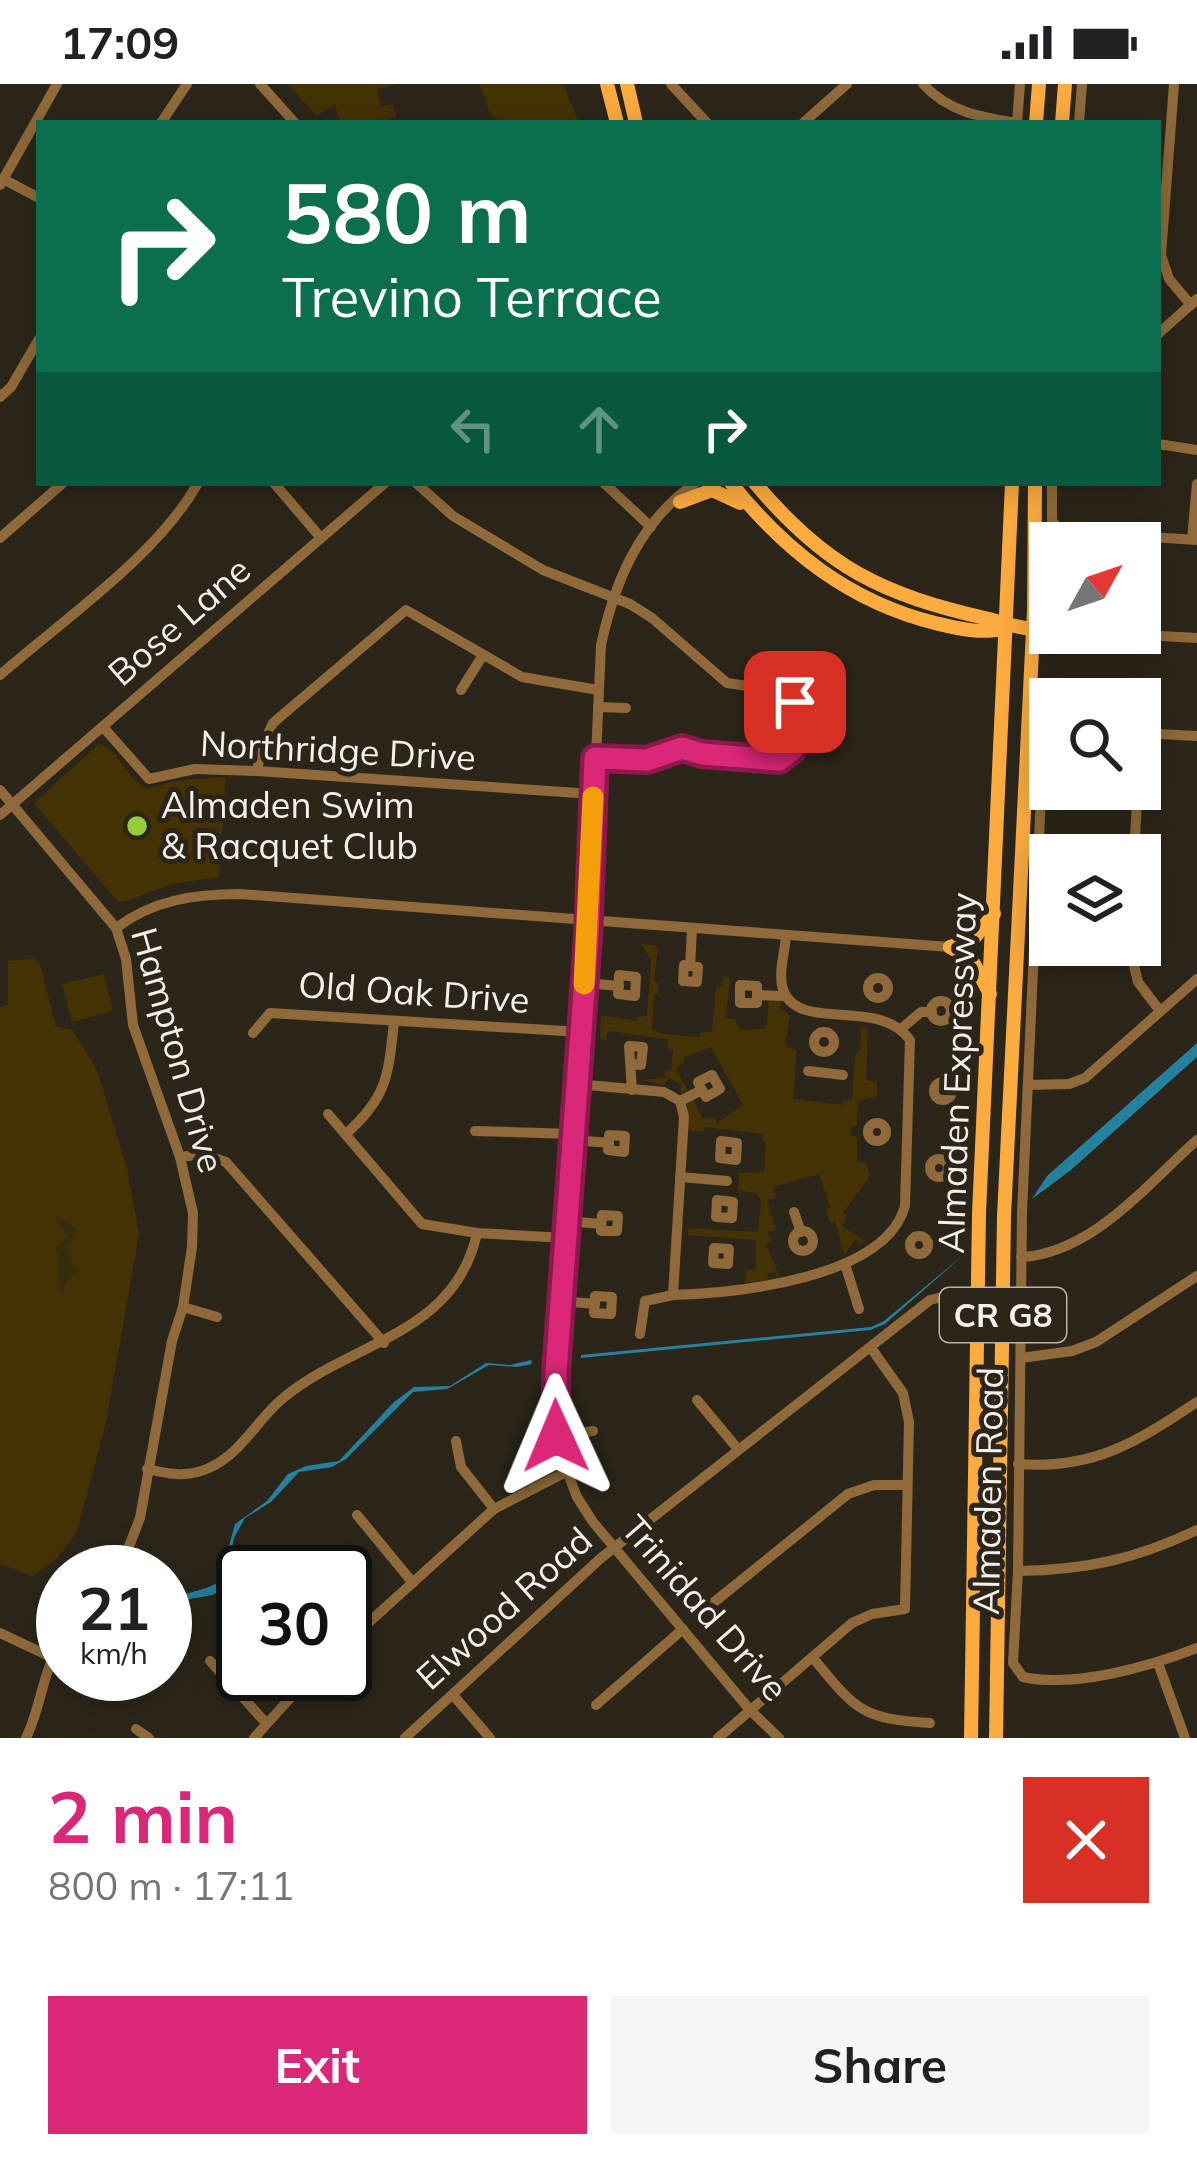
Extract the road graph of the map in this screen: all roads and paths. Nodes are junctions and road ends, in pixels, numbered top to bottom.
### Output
1 (57, 84) edge
2 (187, 84) edge
3 (260, 84) edge
4 (607, 84) edge
5 (627, 84) edge
6 (671, 84) edge
7 (847, 84) edge
8 (923, 84) edge
9 (1020, 84) edge
10 (1040, 84) edge
11 (1065, 84) edge
12 (1082, 84) edge
13 (1174, 84) edge
14 (37, 120) edge
15 (163, 120) edge
16 (291, 120) edge
17 (616, 120) edge
18 (635, 120) edge
19 (703, 120) edge
20 (806, 120) edge
21 (998, 120) edge
22 (1017, 120) edge
23 (1036, 120) edge
24 (1062, 120) edge
25 (1079, 120) edge
26 (36, 121) edge
27 (2, 182) edge
28 (36, 197) edge
29 (1194, 302) edge
30 (1161, 331) edge
31 (36, 344) edge
32 (0, 398) edge
33 (1161, 444) edge
34 (1197, 450) edge
35 (1197, 484) edge
36 (60, 486) edge
37 (196, 486) edge
38 (277, 486) edge
39 (382, 486) edge
40 (419, 486) edge
41 (607, 486) edge
42 (691, 486) edge
43 (704, 486) edge
44 (733, 486) edge
45 (758, 486) edge
46 (1012, 486) edge
47 (1035, 486) edge
48 (1052, 486) edge
49 (680, 502) junction
50 (754, 512) junction
51 (1037, 522) edge
52 (651, 527) junction
53 (0, 538) edge
54 (321, 538) junction
55 (1194, 540) edge
56 (611, 598) junction
57 (1008, 627) junction
58 (1029, 628) edge
59 (1161, 636) edge
60 (1197, 638) edge
61 (1039, 654) edge
62 (483, 655) junction
63 (3, 667) edge
64 (461, 690) dead end
65 (598, 691) junction
66 (598, 706) junction
67 (626, 707) dead end
68 (104, 727) junction
69 (1161, 734) edge
70 (1197, 736) edge
71 (595, 758) junction
72 (257, 771) junction
73 (0, 790) edge
74 (593, 794) junction
75 (13, 804) junction
76 (1040, 810) edge
77 (0, 815) edge
78 (994, 914) junction
79 (588, 921) junction
80 (116, 928) junction
81 (692, 929) junction
82 (786, 935) junction
83 (950, 947) junction
84 (690, 966) dead end
85 (1135, 966) edge
86 (879, 973) dead end
87 (1197, 979) edge
88 (584, 983) junction
89 (619, 986) dead end
90 (757, 994) dead end
91 (990, 994) junction
92 (784, 996) junction
93 (955, 1010) dead end
94 (1160, 1011) junction
95 (829, 1013) junction
96 (875, 1017) junction
97 (394, 1022) junction
98 (902, 1028) junction
99 (580, 1032) junction
100 (253, 1033) dead end
101 (632, 1064) dead end
102 (843, 1075) dead end
103 (577, 1084) junction
104 (1028, 1085) junction
105 (632, 1090) junction
106 (702, 1090) dead end
107 (909, 1090) junction
108 (956, 1090) dead end
109 (680, 1101) junction
110 (328, 1114) dead end
111 (851, 1130) dead end
112 (476, 1131) dead end
113 (346, 1134) junction
114 (573, 1135) junction
115 (908, 1136) junction
116 (1197, 1140) edge
117 (609, 1143) dead end
118 (180, 1157) junction
119 (728, 1159) dead end
120 (907, 1167) junction
121 (953, 1168) dead end
122 (680, 1177) junction
123 (727, 1181) junction
124 (725, 1201) dead end
125 (794, 1212) dead end
126 (567, 1221) junction
127 (900, 1223) junction
128 (601, 1224) dead end
129 (477, 1233) junction
130 (566, 1238) junction
131 (722, 1244) dead end
132 (1021, 1257) junction
133 (845, 1264) junction
134 (937, 1266) dead end
135 (814, 1274) junction
136 (1197, 1276) edge
137 (719, 1294) junction
138 (673, 1295) junction
139 (946, 1296) dead end
140 (561, 1301) junction
141 (595, 1304) dead end
142 (183, 1307) junction
143 (859, 1309) dead end
144 (217, 1317) dead end
145 (640, 1334) dead end
146 (383, 1343) junction
147 (871, 1348) junction
148 (1021, 1358) junction
149 (697, 1400) dead end
150 (1197, 1402) edge
151 (593, 1431) dead end
152 (556, 1436) junction
153 (456, 1441) dead end
154 (737, 1448) junction
155 (1018, 1464) junction
156 (147, 1469) junction
157 (566, 1472) junction
158 (907, 1485) junction
159 (494, 1509) junction
160 (357, 1515) dead end
161 (1197, 1530) edge
162 (130, 1545) edge
163 (614, 1548) junction
164 (1018, 1571) junction
165 (413, 1583) junction
166 (712, 1604) dead end
167 (372, 1620) edge
168 (683, 1630) junction
169 (0, 1633) edge
170 (1197, 1648) edge
171 (36, 1650) edge
172 (813, 1658) junction
173 (210, 1660) dead end
174 (1158, 1663) junction
175 (453, 1695) junction
176 (41, 1701) edge
177 (287, 1701) edge
178 (596, 1705) dead end
179 (750, 1709) junction
180 (266, 1723) junction
181 (930, 1723) dead end
182 (136, 1729) dead end
183 (26, 1738) edge
184 (149, 1738) edge
185 (254, 1738) edge
186 (405, 1738) edge
187 (490, 1738) edge
188 (718, 1738) edge
189 (779, 1738) edge
190 (971, 1738) edge
191 (996, 1738) edge
192 (1185, 1738) edge

1 - 14 street
2 - 15 street
3 - 16 street
4 - 17 main road
5 - 18 main road
6 - 19 street
7 - 20 street
8 - 21 street
9 - 22 street
10 - 23 main road
11 - 24 main road
12 - 25 street
13 - 29 street
26 - 27 street
27 - 28 street
29 - 30 street
31 - 32 street
33 - 34 street
35 - 55 street
36 - 53 street
37 - 63 street
38 - 54 street
39 - 54 street, Bose Lane
40 - 56 street
41 - 52 street
42 - 52 street, Trinidad Drive
43 - 49 street, Trinidad Drive
44 - 50 main road
45 - 57 main road
46 - 57 main road, Almaden Expressway / CR G8
47 - 51 main road, Almaden Expressway / CR G8
48 - 55 street
49 - 50 main road
49 - 52 street, Trinidad Drive
50 - 57 main road
52 - 56 street, Trinidad Drive
54 - 68 street, Bose Lane
56 - 65 street, Trinidad Drive
56 - 71 street
57 - 58 main road
57 - 78 main road, Almaden Expressway / CR G8
59 - 60 street
61 - 191 main road, Almaden Expressway / CR G8
62 - 64 street
62 - 65 street
62 - 72 street
65 - 66 street, Trinidad Drive
66 - 67 street
66 - 71 street, Trinidad Drive
68 - 72 street, Northridge Drive
68 - 75 street, Bose Lane
69 - 70 street
71 - 74 street, Trinidad Drive
72 - 74 street, Northridge Drive
73 - 75 street, Hampton Drive
74 - 79 street, Trinidad Drive
75 - 77 street, Bose Lane
75 - 80 street, Hampton Drive
76 - 104 street, Almaden Road
78 - 83 main road
78 - 91 main road, Almaden Expressway / CR G8
79 - 80 street
79 - 81 street
79 - 88 street, Trinidad Drive
80 - 118 street, Hampton Drive
81 - 82 street
81 - 84 street
82 - 83 street
82 - 92 street
83 - 91 main road
85 - 94 street
86 - 96 street
87 - 94 street
88 - 89 street
88 - 99 street, Trinidad Drive
90 - 92 street
91 - 190 main road, Almaden Expressway / CR G8
92 - 95 street
93 - 98 street
94 - 104 street
95 - 96 street
95 - 102 street
96 - 98 street
97 - 99 street, Old Oak Drive
97 - 100 street, Old Oak Drive
97 - 113 street
98 - 107 street
99 - 103 street, Trinidad Drive
101 - 105 street
103 - 105 street
103 - 114 street, Trinidad Drive
104 - 132 street, Almaden Road
105 - 109 street
106 - 109 street
107 - 108 street
107 - 115 street
109 - 122 street
110 - 113 street
111 - 115 street
112 - 114 street
113 - 129 street
114 - 117 street
114 - 126 street, Trinidad Drive
115 - 120 street
116 - 132 street
118 - 142 street, Hampton Drive
118 - 146 street
119 - 123 street
120 - 121 street
120 - 127 street
122 - 123 street
122 - 138 street
123 - 124 street
125 - 135 street
126 - 128 street
126 - 130 street, Trinidad Drive
127 - 133 street
127 - 134 street
129 - 130 street
129 - 146 street
130 - 140 street, Trinidad Drive
131 - 137 street
132 - 148 street, Almaden Road
133 - 135 street
133 - 143 street
135 - 137 street
136 - 148 street
137 - 138 street
138 - 145 street
139 - 147 street, Elwood Road
140 - 141 street
140 - 152 street, Trinidad Drive
142 - 144 street
142 - 156 street, Hampton Drive
146 - 156 street
147 - 154 street, Elwood Road
147 - 158 street
148 - 155 street, Almaden Road
149 - 154 street
150 - 155 street
151 - 152 street
152 - 157 street, Trinidad Drive
153 - 159 street
154 - 163 street, Elwood Road
155 - 164 street, Almaden Road
156 - 162 street, Hampton Drive
157 - 159 street
157 - 163 street, Trinidad Drive
158 - 166 street
158 - 172 street
159 - 165 street
160 - 165 street
161 - 164 street
163 - 168 street, Trinidad Drive
163 - 175 street, Elwood Road
164 - 174 street, Almaden Road
165 - 167 street
168 - 178 street
168 - 179 street, Trinidad Drive
169 - 171 street
170 - 174 street
172 - 179 street
172 - 181 street
173 - 180 street
174 - 192 street
175 - 186 street, Elwood Road
175 - 187 street
176 - 183 street
177 - 180 street
179 - 188 street
179 - 189 street, Trinidad Drive
180 - 185 street
182 - 184 street

